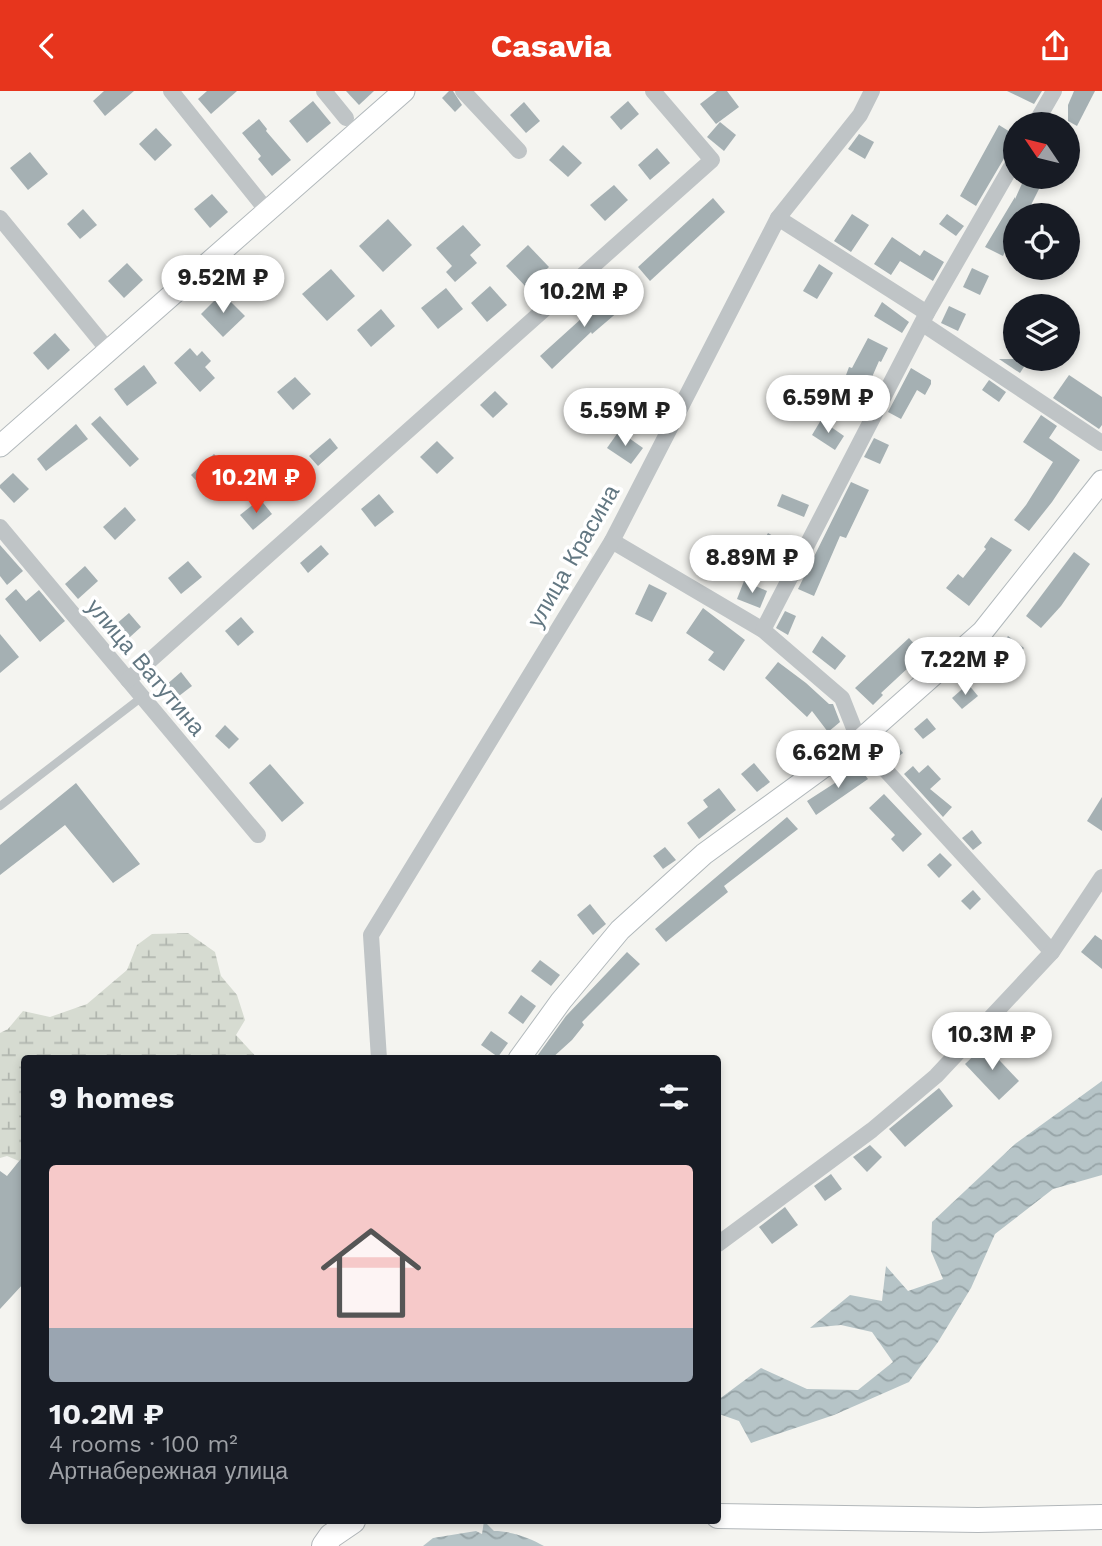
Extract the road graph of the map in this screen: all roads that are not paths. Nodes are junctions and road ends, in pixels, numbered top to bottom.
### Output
1 (171, 91) edge
2 (324, 91) edge
3 (404, 91) edge
4 (463, 91) edge
5 (653, 91) edge
6 (872, 91) edge
7 (1054, 91) edge
8 (1042, 112) edge
9 (346, 118) dead end
10 (519, 152) dead end
11 (1003, 181) edge
12 (268, 212) junction
13 (0, 218) edge
14 (778, 218) junction
15 (925, 319) junction
16 (108, 350) junction
17 (1102, 443) edge
18 (0, 446) edge
19 (1102, 481) edge
20 (0, 527) edge
21 (612, 541) junction
22 (763, 630) junction
23 (128, 680) junction
24 (142, 697) junction
25 (859, 741) junction
26 (0, 806) edge
27 (258, 835) dead end
28 (1102, 877) edge
29 (1052, 951) junction
30 (379, 1055) edge
31 (522, 1055) edge
32 (721, 1242) edge
33 (721, 1516) edge
34 (1102, 1517) edge
35 (348, 1524) edge
36 (331, 1534) edge

1 - 12 street
2 - 9 street
3 - 12 street
4 - 10 street
5 - 23 street
6 - 14 street, улица Красина
7 - 8 street
11 - 15 street
12 - 16 street
13 - 16 street
14 - 15 street
14 - 21 street, улица Красина
15 - 17 street
15 - 22 street
16 - 18 street
19 - 25 street
20 - 23 street, улица Ватутина
21 - 22 street
21 - 30 street, улица Красина
22 - 25 street
23 - 24 street, улица Ватутина
24 - 26 lane
24 - 27 street, улица Ватутина
25 - 29 street
25 - 31 street
28 - 29 street
29 - 32 street
33 - 34 main road
35 - 36 main road

